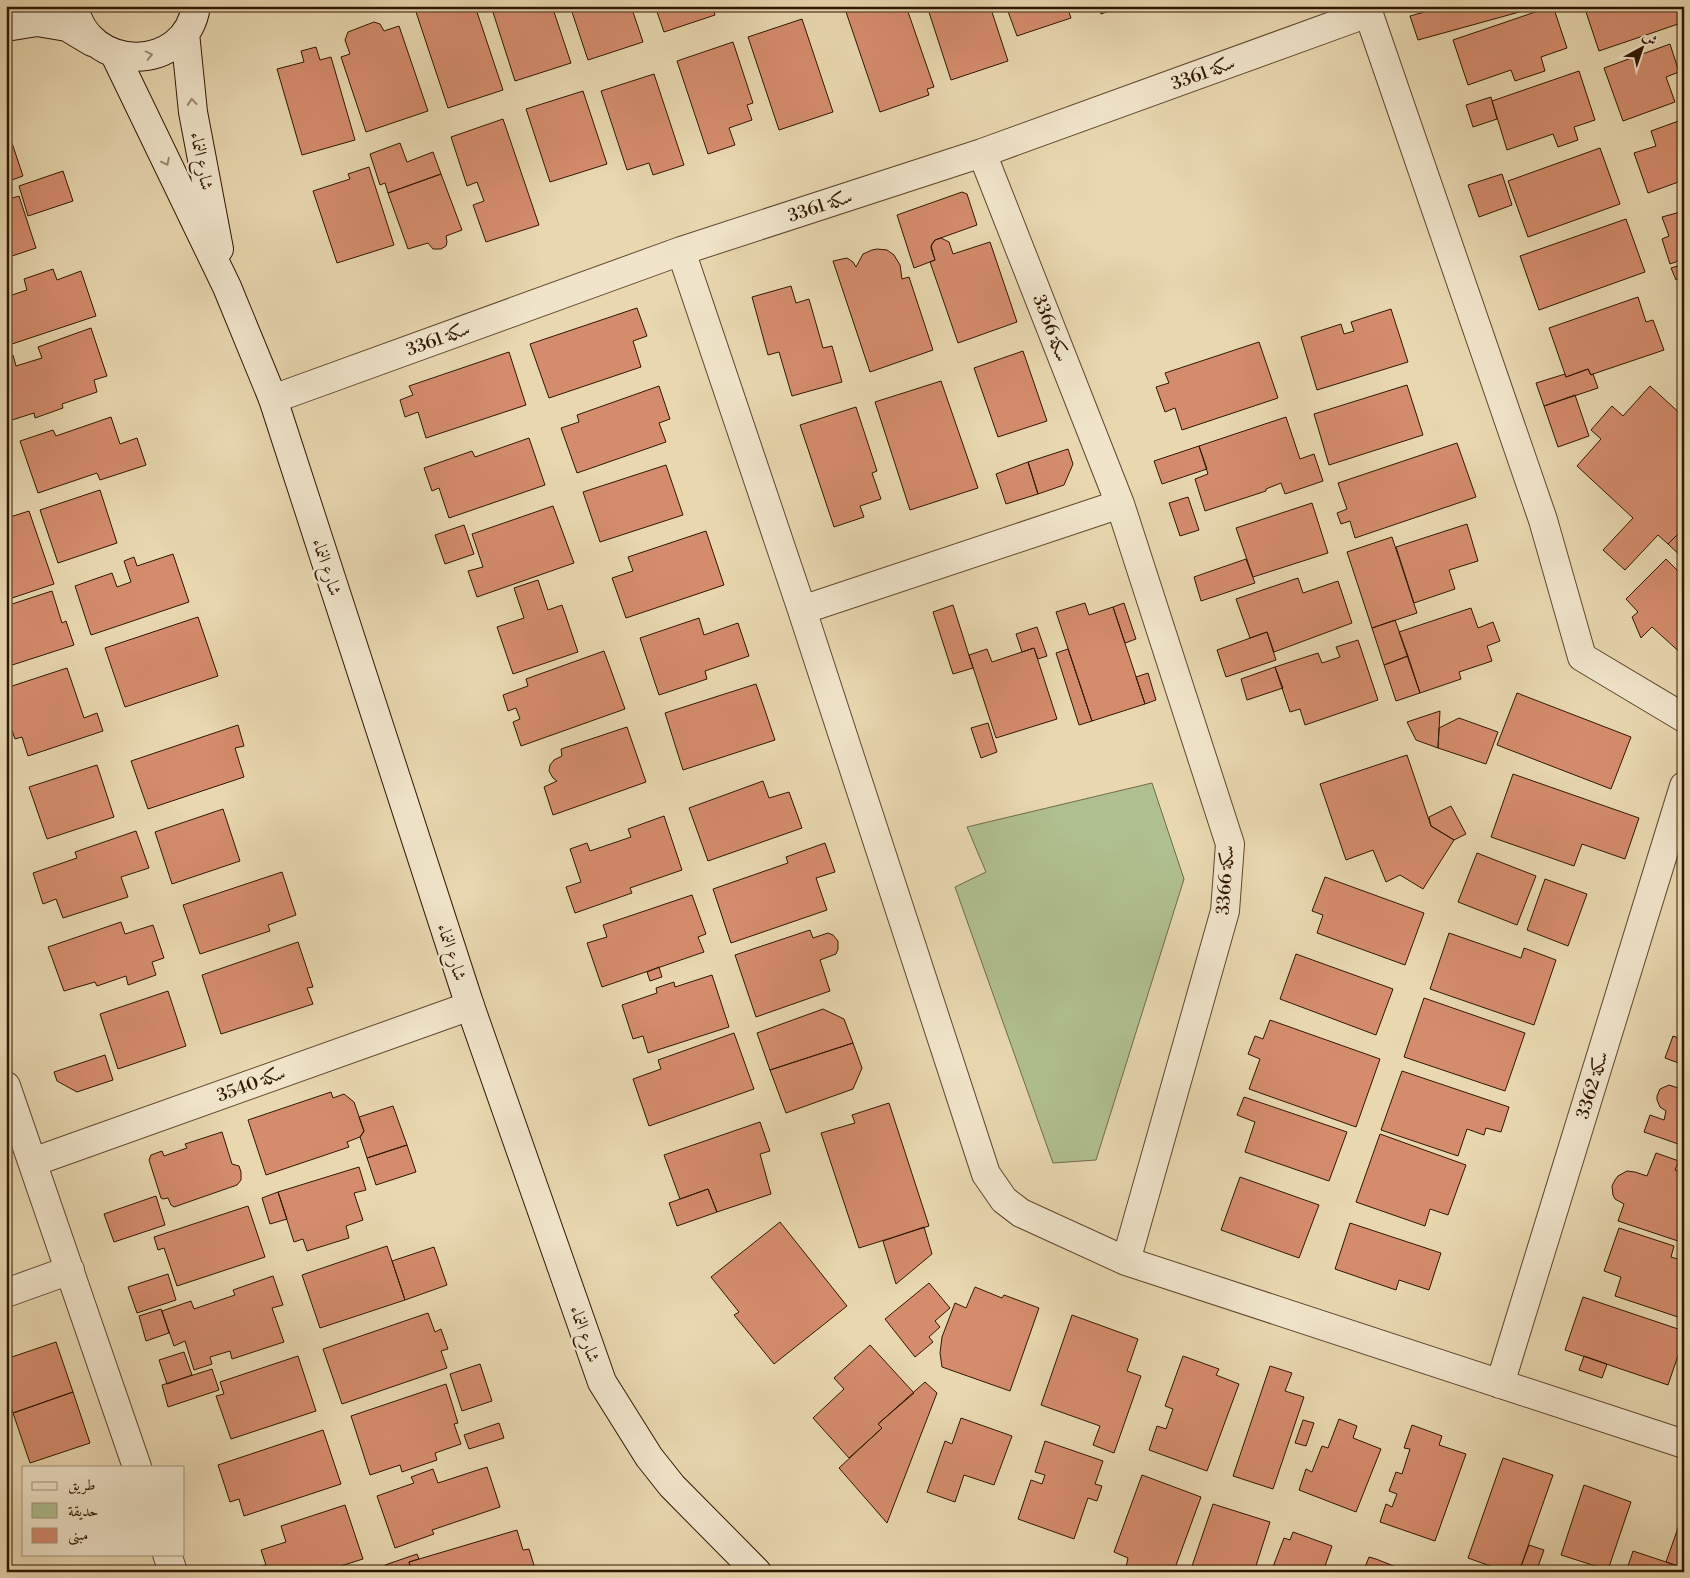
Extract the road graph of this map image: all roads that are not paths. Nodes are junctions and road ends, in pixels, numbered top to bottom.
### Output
1 (34, 6) edge
2 (74, 6) edge
3 (1367, 10) edge
4 (196, 15) edge
5 (6, 27) edge
6 (107, 50) junction
7 (982, 153) junction
8 (681, 251) junction
9 (227, 287) junction
10 (273, 399) junction
11 (1120, 504) junction
12 (802, 610) junction
13 (1684, 718) edge
14 (1684, 786) edge
15 (470, 1006) junction
16 (6, 1086) edge
17 (32, 1162) junction
18 (1126, 1261) junction
19 (70, 1270) junction
20 (6, 1293) edge
21 (1500, 1384) junction
22 (1684, 1444) edge
23 (137, 1466) edge
24 (168, 1556) edge
25 (173, 1572) edge
26 (757, 1572) edge

1 - 5 street
2 - 6 street, شارع النماء
3 - 7 street, سكة 3361
3 - 13 street
6 -> 4 street
9 -> 4 street, شارع النماء
5 - 6 street
6 -> 9 street, شارع النماء
7 - 8 street, سكة 3361
7 - 11 street, سكة 3366
8 - 10 street, سكة 3361
8 - 12 street
9 - 10 street, شارع النماء
10 - 15 street, شارع النماء
11 - 12 street
11 - 18 street, سكة 3366
12 - 18 street
14 - 21 street, سكة 3362
15 - 17 street, سكة 3540
15 - 26 street, شارع النماء
16 - 17 street
17 - 19 street
18 - 21 street
19 - 20 street
19 - 23 street
21 - 22 street
24 - 25 street

